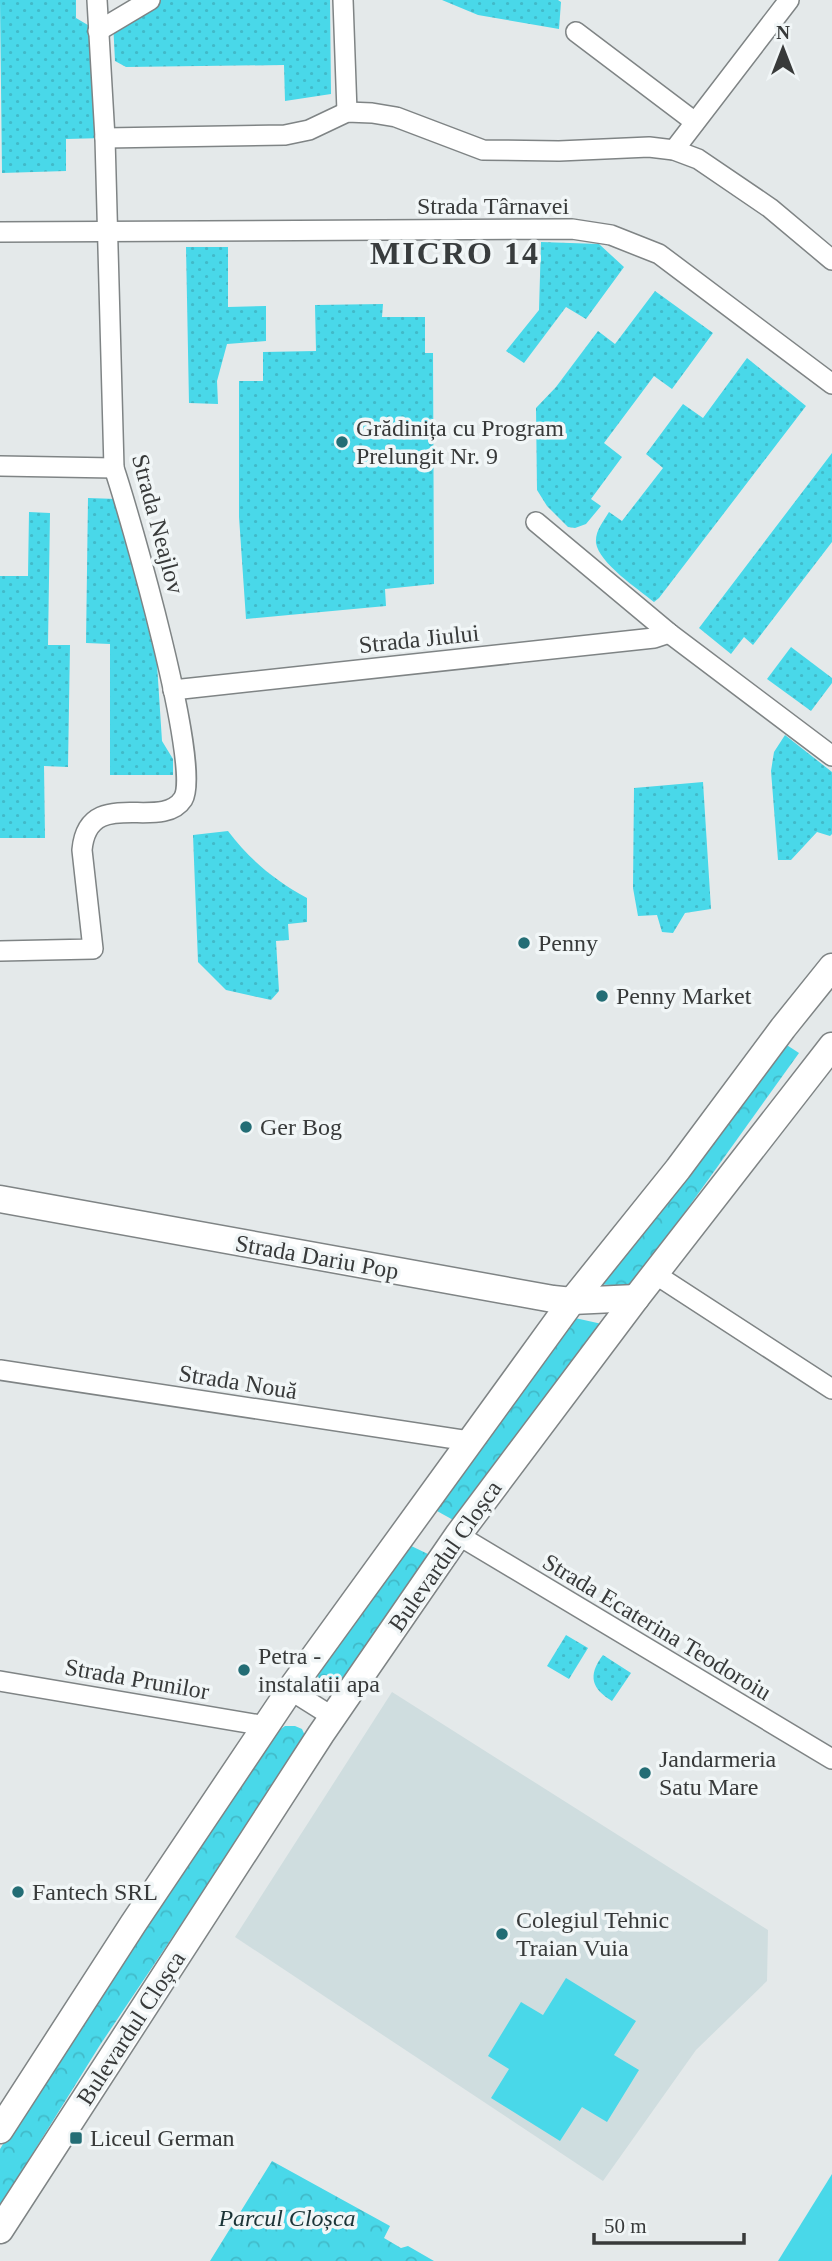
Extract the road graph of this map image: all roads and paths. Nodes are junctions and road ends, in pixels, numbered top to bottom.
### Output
1 (97, 0) edge
2 (150, 0) edge
3 (342, 0) edge
4 (789, 0) edge
5 (98, 31) junction
6 (576, 32) dead end
7 (347, 112) junction
8 (695, 122) junction
9 (105, 138) junction
10 (674, 150) junction
11 (106, 231) junction
12 (0, 232) edge
13 (832, 260) edge
14 (832, 384) edge
15 (0, 466) edge
16 (114, 468) junction
17 (536, 522) dead end
18 (669, 633) junction
19 (173, 690) junction
20 (832, 756) edge
21 (0, 951) edge
22 (832, 967) edge
23 (832, 982) edge
24 (832, 1046) edge
25 (0, 1199) edge
26 (655, 1274) junction
27 (636, 1298) junction
28 (572, 1301) junction
29 (0, 1370) edge
30 (832, 1390) edge
31 (469, 1441) junction
32 (458, 1535) junction
33 (0, 1681) edge
34 (290, 1690) junction
35 (333, 1717) junction
36 (266, 1726) junction
37 (832, 1759) edge
38 (0, 2130) edge
39 (0, 2230) edge

1 - 5 street, Strada Neajlov
2 - 5 street
3 - 7 street
4 - 8 street
5 - 9 street, Strada Neajlov
6 - 8 street
7 - 9 street
7 - 10 street
8 - 10 street
9 - 11 street, Strada Neajlov
10 - 13 street
11 - 12 street, Strada Târnavei
11 - 14 street, Strada Târnavei
11 - 16 street, Strada Neajlov
15 - 16 street
16 - 19 street, Strada Neajlov
17 - 18 street
18 - 19 street, Strada Jiului
18 - 20 street
19 - 21 street, Strada Neajlov
22 - 23 main road
22 - 28 main road, Bulevardul Cloșca
24 - 26 main road, Bulevardul Cloșca
25 - 28 main road, Strada Dariu Pop
26 - 27 main road, Bulevardul Cloșca
26 - 30 street
27 - 28 main road, Strada Dariu Pop
27 - 32 main road, Bulevardul Cloșca
28 - 31 main road, Bulevardul Cloșca
29 - 31 street, Strada Nouă
31 - 34 main road, Bulevardul Cloșca
32 - 35 main road, Bulevardul Cloșca
32 - 37 street, Strada Ecaterina Teodoroiu
33 - 36 street, Strada Prunilor
34 - 35 street
34 - 36 main road, Bulevardul Cloșca
35 - 39 main road, Bulevardul Cloșca
36 - 38 main road, Bulevardul Cloșca

